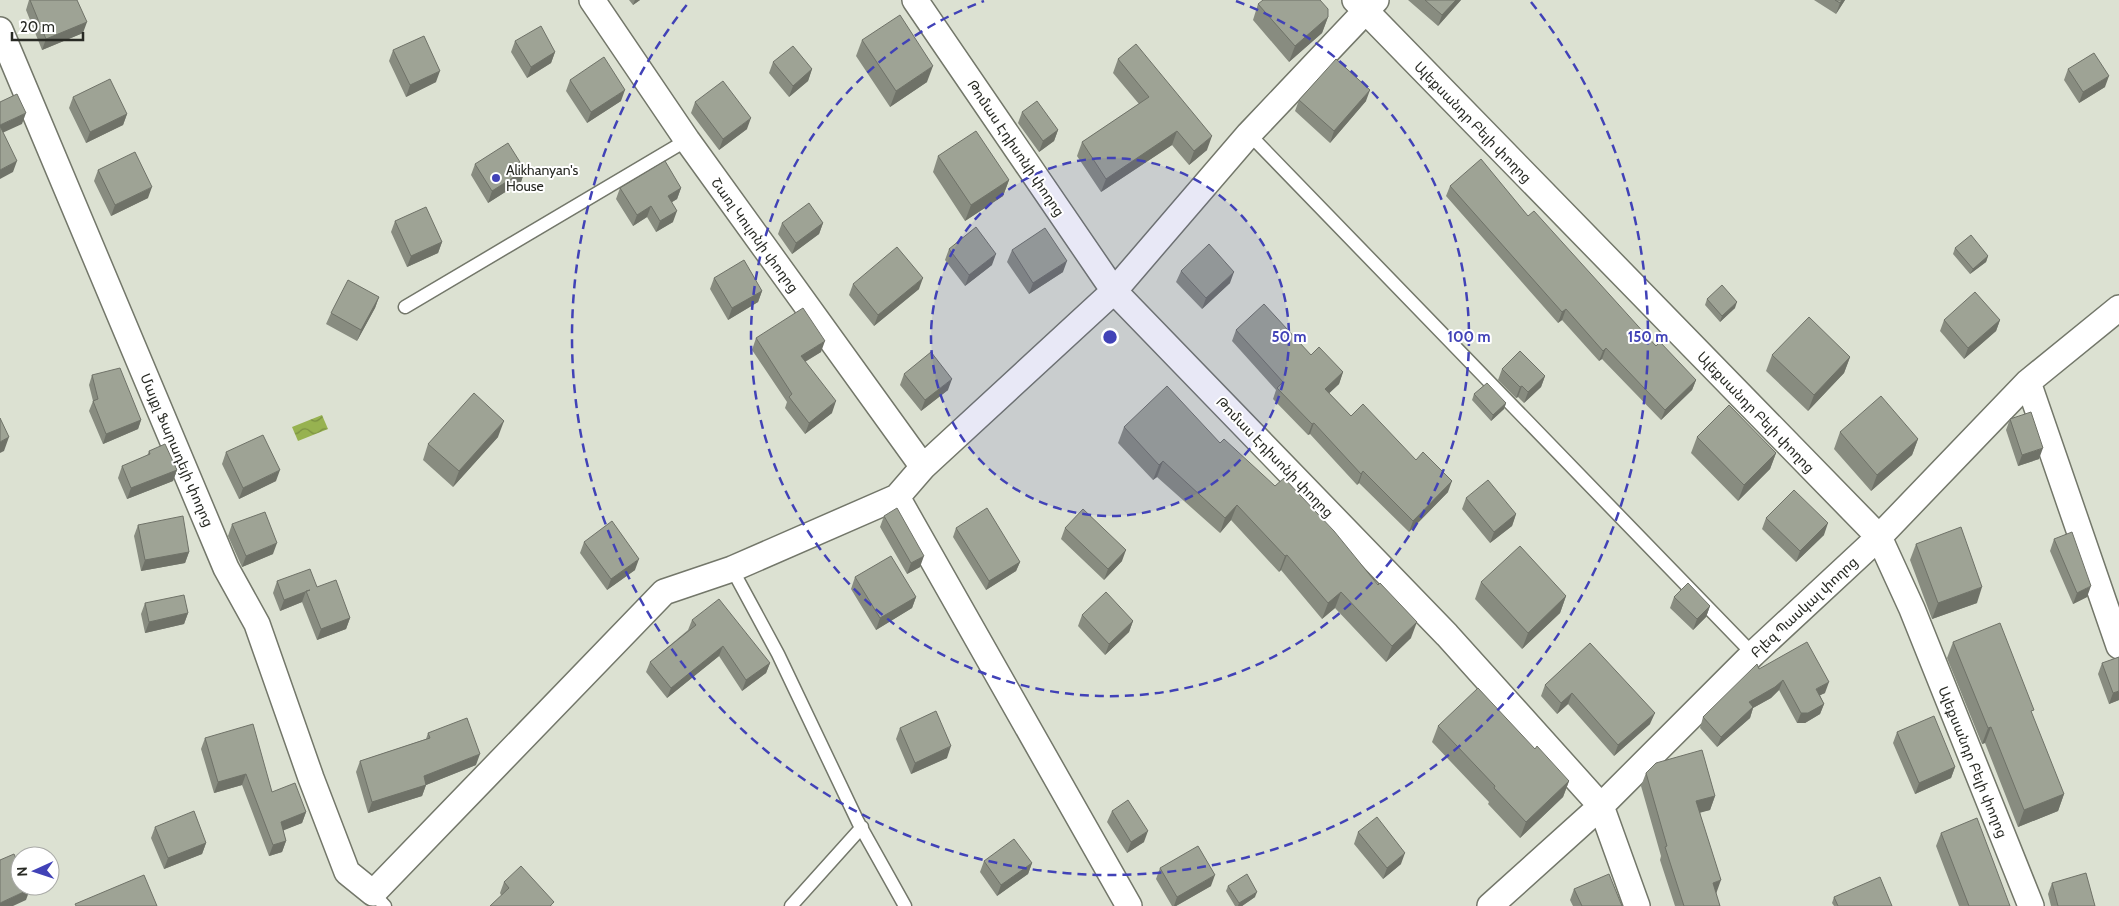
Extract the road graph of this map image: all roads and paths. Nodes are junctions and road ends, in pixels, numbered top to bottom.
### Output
1 (592, 0) edge
2 (915, 0) edge
3 (1365, 4) edge
4 (0, 30) edge
5 (1249, 134) junction
6 (687, 140) junction
7 (1114, 291) junction
8 (405, 307) dead end
9 (2119, 308) edge
10 (2028, 382) junction
11 (923, 468) junction
12 (897, 497) junction
13 (1879, 538) junction
14 (732, 568) junction
15 (2119, 646) edge
16 (1753, 654) junction
17 (1600, 806) junction
18 (862, 827) junction
19 (379, 899) edge
20 (791, 906) edge
21 (905, 906) edge
22 (1130, 906) edge
23 (1490, 906) edge
24 (1637, 906) edge
25 (2031, 906) edge

1 - 6 street, Շառլ Կուլոնի փողոց
2 - 7 street, Թոմաս Էդիսոնի փողոց
3 - 5 street
3 - 13 street, Ալեքսանդր Բելի փողոց
4 - 19 street, Մայքլ Ֆարադեյի փողոց
5 - 7 street
5 - 16 lane
6 - 8 lane
6 - 11 street, Շառլ Կուլոնի փողոց
7 - 11 street
7 - 17 street, Թոմաս Էդիսոնի փողոց
9 - 10 street, Բլեզ Պասկալ փողոց
10 - 13 street, Բլեզ Պասկալ փողոց
10 - 15 street
11 - 12 street
12 - 14 street
12 - 22 street
13 - 16 street, Բլեզ Պասկալ փողոց
13 - 25 street, Ալեքսանդր Բելի փողոց
14 - 18 lane
14 - 19 street
16 - 17 street, Բլեզ Պասկալ փողոց
17 - 23 street, Բլեզ Պասկալ փողոց
17 - 24 street, Թոմաս Էդիսոնի փողոց
18 - 20 lane
18 - 21 lane

